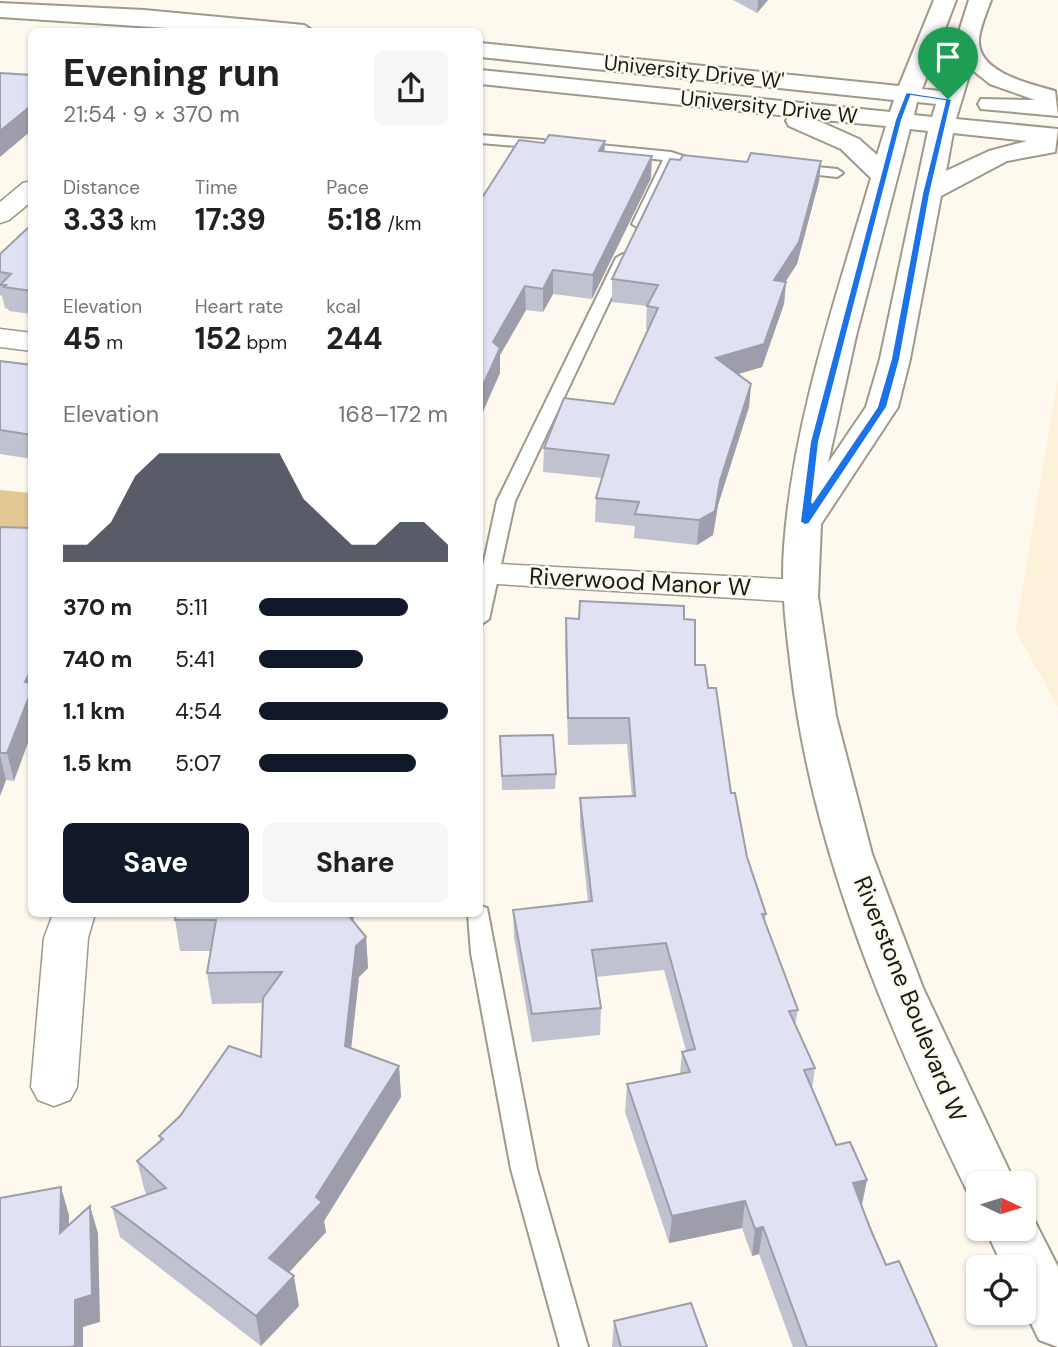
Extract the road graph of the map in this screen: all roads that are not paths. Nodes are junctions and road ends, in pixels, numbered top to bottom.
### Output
1 (945, 0) edge
2 (980, 0) edge
3 (0, 10) edge
4 (261, 28) edge
5 (967, 42) junction
6 (483, 50) edge
7 (925, 50) junction
8 (483, 69) edge
9 (483, 77) edge
10 (526, 82) junction
11 (823, 85) junction
12 (1058, 100) edge
13 (904, 105) junction
14 (1058, 109) edge
15 (945, 113) junction
16 (1058, 124) edge
17 (1058, 137) edge
18 (483, 139) edge
19 (1058, 146) edge
20 (671, 156) junction
21 (699, 159) edge
22 (782, 167) edge
23 (837, 173) dead end
24 (884, 176) junction
25 (28, 191) edge
26 (926, 194) junction
27 (0, 215) edge
28 (0, 338) edge
29 (28, 342) edge
30 (805, 522) junction
31 (484, 574) edge
32 (800, 591) junction
33 (73, 917) edge
34 (479, 917) edge
35 (54, 1087) dead end
36 (983, 1171) edge
37 (1018, 1241) edge
38 (1058, 1322) edge
39 (574, 1347) edge

1 - 7 main road, Riverstone Boulevard W
2 - 5 main road, Riverstone Boulevard W
3 - 4 main road
5 - 12 main road
5 - 15 main road, Riverstone Boulevard W
6 - 11 main road, University Drive W'
7 - 11 main road
7 - 13 main road, Riverstone Boulevard W
8 - 13 main road
9 - 10 main road, University Drive W
10 - 13 main road, University Drive W
10 - 24 main road
11 - 13 main road, University Drive W'
13 - 15 main road, University Drive W
13 - 24 main road, Riverstone Boulevard W
14 - 15 main road, University Drive W
15 - 16 main road
15 - 17 main road, University Drive W
15 - 26 main road, Riverstone Boulevard W
18 - 20 lane
19 - 26 main road
20 - 21 lane
20 - 31 lane
22 - 23 lane
24 - 30 main road, Riverstone Boulevard W
25 - 27 street
26 - 30 main road, Riverstone Boulevard W
28 - 29 street
30 - 32 main road, Riverstone Boulevard W
31 - 32 street, Riverwood Manor W
32 - 36 main road, Riverstone Boulevard W
33 - 35 street
34 - 39 lane
37 - 38 main road

